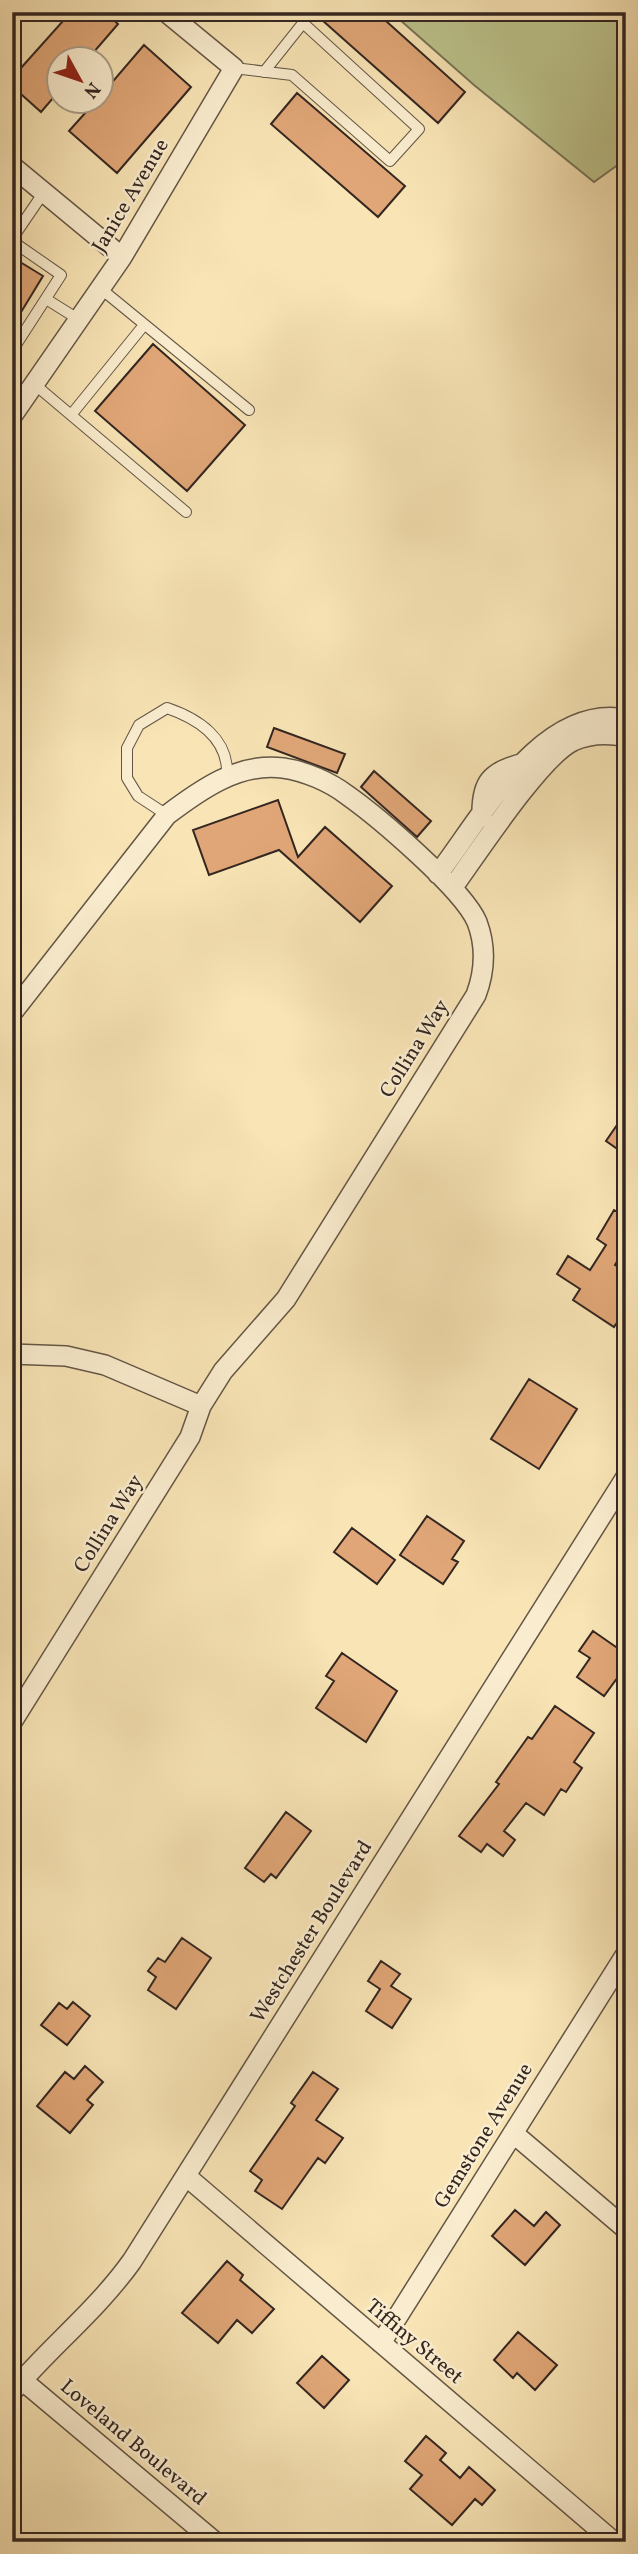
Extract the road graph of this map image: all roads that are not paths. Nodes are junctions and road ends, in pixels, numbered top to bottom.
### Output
1 (166, 12) edge
2 (234, 68) junction
3 (264, 72) junction
4 (12, 166) edge
5 (44, 192) junction
6 (12, 240) edge
7 (122, 257) junction
8 (100, 288) junction
9 (46, 299) junction
10 (78, 319) junction
11 (144, 325) junction
12 (12, 351) edge
13 (33, 382) junction
14 (14, 410) edge
15 (249, 410) dead end
16 (71, 415) junction
17 (186, 512) dead end
18 (626, 719) edge
19 (601, 726) junction
20 (626, 737) edge
21 (227, 776) junction
22 (167, 815) junction
23 (480, 828) junction
24 (446, 880) junction
25 (12, 1013) edge
26 (12, 1353) edge
27 (201, 1406) junction
28 (626, 1477) edge
29 (12, 1721) edge
30 (626, 1954) edge
31 (513, 2133) junction
32 (186, 2176) junction
33 (626, 2229) edge
34 (381, 2343) junction
35 (17, 2386) edge
36 (215, 2542) edge
37 (614, 2542) edge

1 - 2 street
2 - 3 lane
2 - 7 street, Janice Avenue
3 - 3 lane
4 - 5 street
5 - 6 lane
5 - 7 street
6 - 9 lane
7 - 8 street, Janice Avenue
8 - 10 street, Janice Avenue
8 - 11 lane
9 - 10 lane
9 - 12 lane
10 - 13 street, Janice Avenue
11 - 15 lane
11 - 16 lane
13 - 14 street, Janice Avenue
13 - 16 lane
16 - 17 lane
18 - 19 street
19 - 20 street
19 - 23 street
19 - 23 street
21 - 22 street, Collina Way
21 - 22 lane
21 - 24 street, Collina Way
22 - 25 street, Collina Way
23 - 24 street
24 - 27 street, Collina Way
26 - 27 street
27 - 29 street, Collina Way
28 - 32 street, Westchester Boulevard
30 - 31 street, Gemstone Avenue
31 - 33 street
31 - 34 street, Gemstone Avenue
32 - 34 street, Tiffiny Street
32 - 35 street, Westchester Boulevard
34 - 37 street, Tiffiny Street
35 - 36 street, Loveland Boulevard

